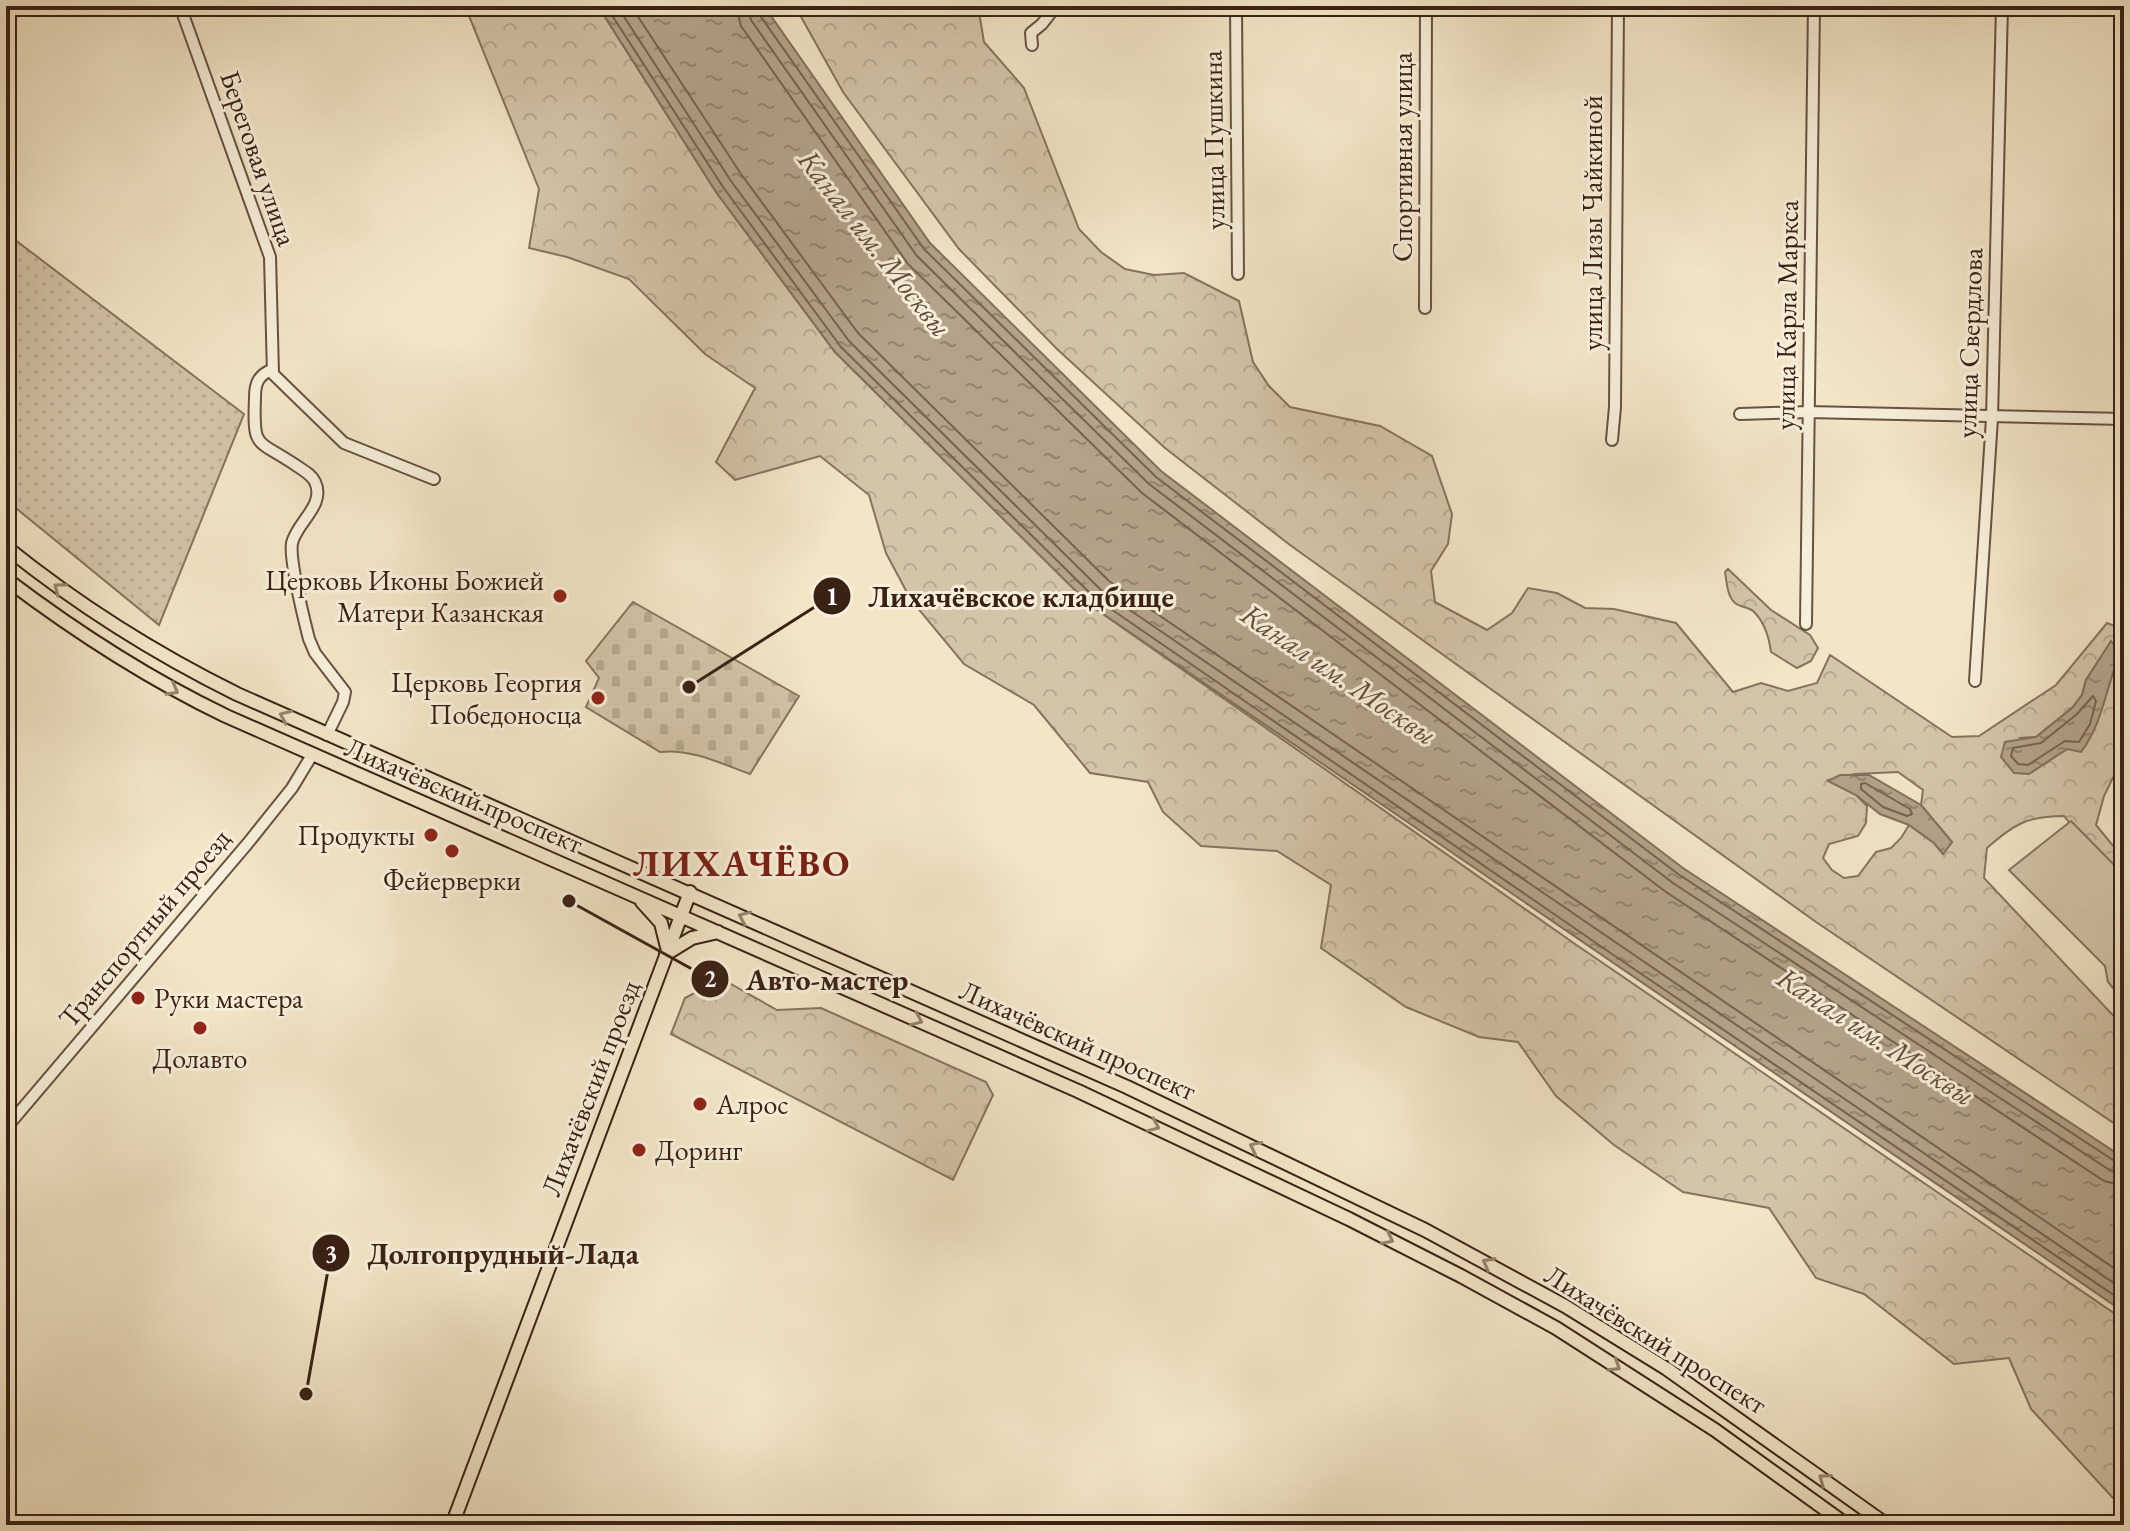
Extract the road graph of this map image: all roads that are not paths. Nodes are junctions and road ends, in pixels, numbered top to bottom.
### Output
1 (180, 6) edge
2 (1056, 6) edge
3 (1236, 6) edge
4 (1426, 6) edge
5 (1618, 6) edge
6 (1814, 6) edge
7 (2002, 6) edge
8 (1032, 45) dead end
9 (1238, 274) dead end
10 (1425, 308) dead end
11 (273, 369) junction
12 (1808, 412) junction
13 (1740, 414) dead end
14 (1992, 418) junction
15 (2124, 419) edge
16 (1612, 440) dead end
17 (434, 479) dead end
18 (6, 547) edge
19 (6, 579) edge
20 (1806, 624) dead end
21 (1975, 681) dead end
22 (327, 735) junction
23 (312, 755) junction
24 (690, 892) junction
25 (636, 896) junction
26 (681, 916) junction
27 (718, 932) junction
28 (666, 954) junction
29 (6, 1128) edge
30 (452, 1525) edge
31 (1847, 1525) edge
32 (1887, 1525) edge

1 - 11 street, Береговая улица
2 - 8 street
3 - 9 street, улица Пушкина
4 - 10 street, Спортивная улица
5 - 16 street, улица Лизы Чайкиной
6 - 12 street, улица Карла Маркса
7 - 14 street, улица Свердлова
11 - 17 street
11 - 22 street
12 - 13 street
12 - 14 street
12 - 20 street, улица Карла Маркса
14 - 15 street
14 - 21 street, улица Свердлова
22 -> 18 main road, Лихачёвский проспект
19 -> 23 main road, Лихачёвский проспект
22 - 24 main road, Лихачёвский проспект
23 - 25 main road, Лихачёвский проспект
23 - 29 street, Транспортный проезд
24 - 26 main road, Лихачёвский проезд
32 -> 24 main road, Лихачёвский проспект
25 - 26 main road, Лихачёвский проспект
25 - 28 main road
26 - 27 main road, Лихачёвский проспект
26 - 28 main road, Лихачёвский проезд
27 - 28 main road
27 -> 31 main road, Лихачёвский проспект
28 - 30 main road, Лихачёвский проезд

